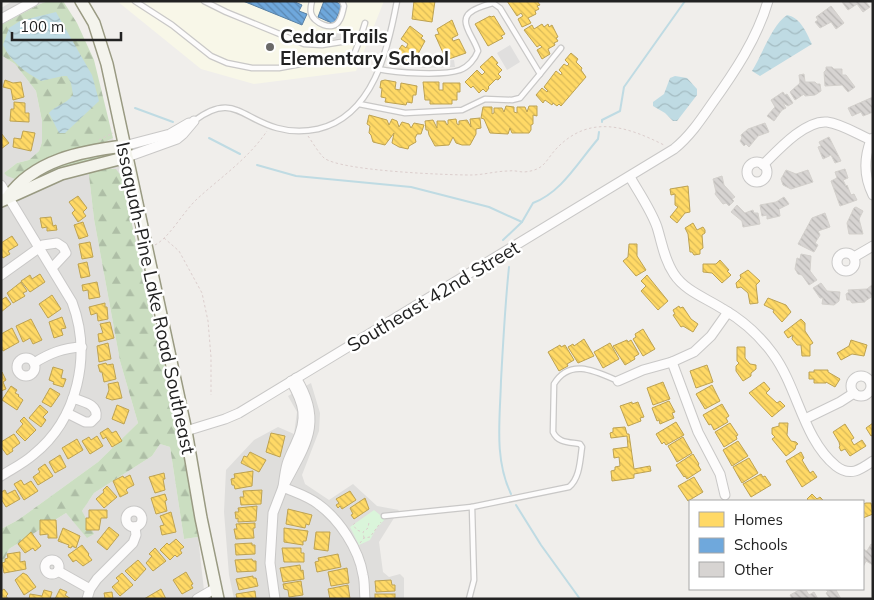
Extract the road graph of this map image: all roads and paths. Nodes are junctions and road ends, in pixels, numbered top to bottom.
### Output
1 (34, 1) edge
2 (81, 1) edge
3 (135, 1) edge
4 (204, 1) edge
5 (312, 1) edge
6 (342, 1) edge
7 (397, 1) edge
8 (768, 1) edge
9 (1, 19) edge
10 (365, 24) dead end
11 (360, 39) junction
12 (561, 48) dead end
13 (378, 69) junction
14 (540, 74) junction
15 (360, 104) junction
16 (194, 121) junction
17 (264, 130) dead end
18 (307, 135) dead end
19 (872, 139) edge
20 (674, 150) junction
21 (126, 151) junction
22 (763, 165) dead end
23 (630, 177) junction
24 (1, 186) edge
25 (873, 195) edge
26 (4, 199) edge
27 (164, 238) junction
28 (873, 246) edge
29 (147, 247) junction
30 (38, 248) junction
31 (854, 257) dead end
32 (52, 268) junction
33 (1, 275) edge
34 (728, 312) junction
35 (82, 347) junction
36 (672, 362) junction
37 (34, 363) dead end
38 (294, 379) junction
39 (618, 381) joint
40 (854, 393) dead end
41 (211, 395) dead end
42 (70, 406) junction
43 (805, 419) junction
44 (186, 431) junction
45 (873, 461) edge
46 (1, 476) edge
47 (283, 487) junction
48 (725, 495) dead end
49 (472, 507) junction
50 (385, 516) joint
51 (369, 522) dead end
52 (355, 524) dead end
53 (135, 527) dead end
54 (362, 532) junction
55 (364, 538) junction
56 (357, 544) dead end
57 (58, 571) dead end
58 (90, 588) junction
59 (217, 594) edge
60 (87, 599) edge
61 (197, 599) edge
62 (275, 599) edge
63 (365, 599) edge
64 (470, 599) edge

1 - 9 street
2 - 21 main road, Issaquah-Pine Lake Road Southeast
3 - 11 lane
4 - 11 lane
5 - 6 lane
7 - 13 lane
8 - 20 street, Southeast 42nd Street
10 - 11 lane
12 - 14 lane
13 - 14 lane
13 - 15 lane
14 - 15 lane
15 - 16 lane
16 - 21 street
16 - 21 street
17 - 27 path
18 - 20 path
19 - 22 street
19 - 25 street
20 - 23 street, Southeast 42nd Street
21 - 26 main road
21 - 29 main road, Issaquah-Pine Lake Road Southeast
23 - 34 street
23 - 38 street, Southeast 42nd Street
24 - 26 street
26 - 30 street
27 - 29 path
27 - 41 path
28 - 31 street
29 - 44 main road, Issaquah-Pine Lake Road Southeast
30 - 32 street
30 - 32 street
30 - 33 street
32 - 35 street
34 - 36 street
34 - 43 street
35 - 37 street
35 - 42 street
36 - 39 street
36 - 48 street
38 - 44 street, Southeast 42nd Street
38 - 47 street
39 - 49 lane
40 - 43 street
42 - 42 street
42 - 46 street
43 - 45 street
44 - 59 main road, Issaquah-Pine Lake Road Southeast
47 - 62 street
47 - 63 street
49 - 50 lane
49 - 64 lane
50 - 55 path
51 - 54 path
52 - 54 path
53 - 58 street
54 - 55 path
55 - 56 path
57 - 58 street
58 - 60 street
59 - 61 street

